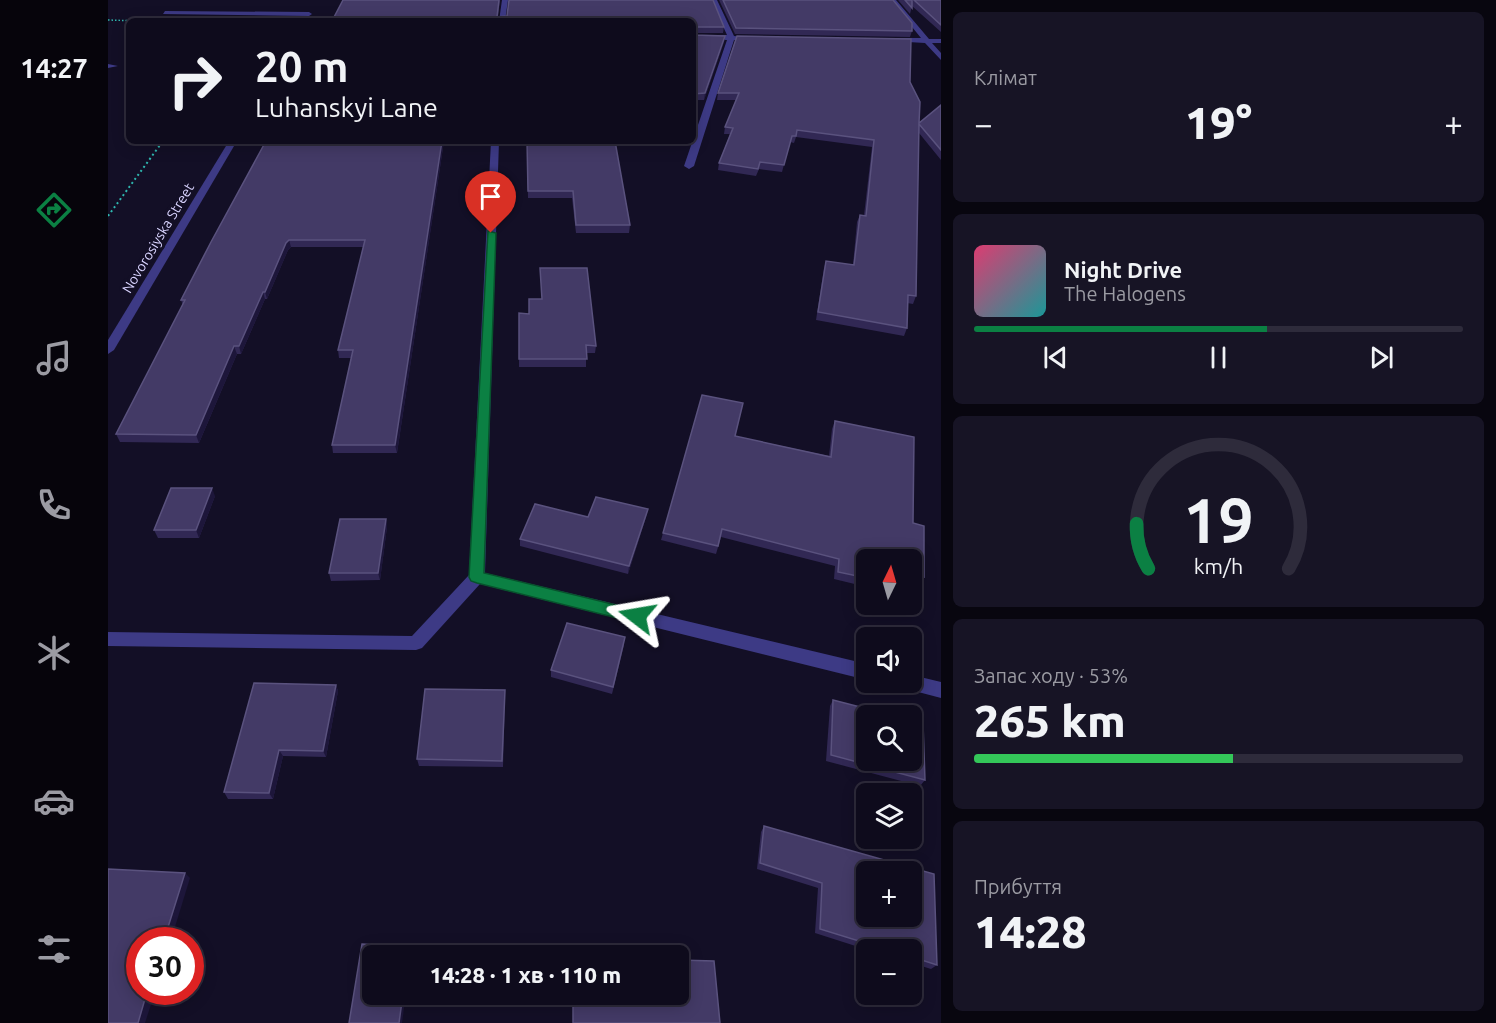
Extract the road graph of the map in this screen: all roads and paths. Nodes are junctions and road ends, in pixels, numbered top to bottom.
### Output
1 (505, 0) edge
2 (714, 0) edge
3 (893, 0) edge
4 (171, 7) dead end
5 (314, 7) dead end
6 (307, 18) edge
7 (502, 18) edge
8 (108, 20) edge
9 (126, 20) edge
10 (696, 37) edge
11 (731, 37) junction
12 (766, 38) edge
13 (882, 40) edge
14 (929, 41) junction
15 (941, 41) edge
16 (941, 58) edge
17 (161, 144) edge
18 (231, 144) edge
19 (495, 144) edge
20 (689, 166) dead end
21 (108, 216) edge
22 (108, 350) edge
23 (477, 577) junction
24 (108, 639) edge
25 (856, 669) edge
26 (922, 685) edge
27 (941, 690) edge

1 - 7 street
2 - 11 street
3 - 14 street
4 - 6 street
5 - 6 street
8 - 9 path
10 - 11 street
11 - 12 street
11 - 20 street
13 - 14 street
14 - 15 street
14 - 16 street
17 - 21 path
18 - 22 street, Novorosiyska Street
19 - 23 street
23 - 24 street
23 - 25 street
26 - 27 street

